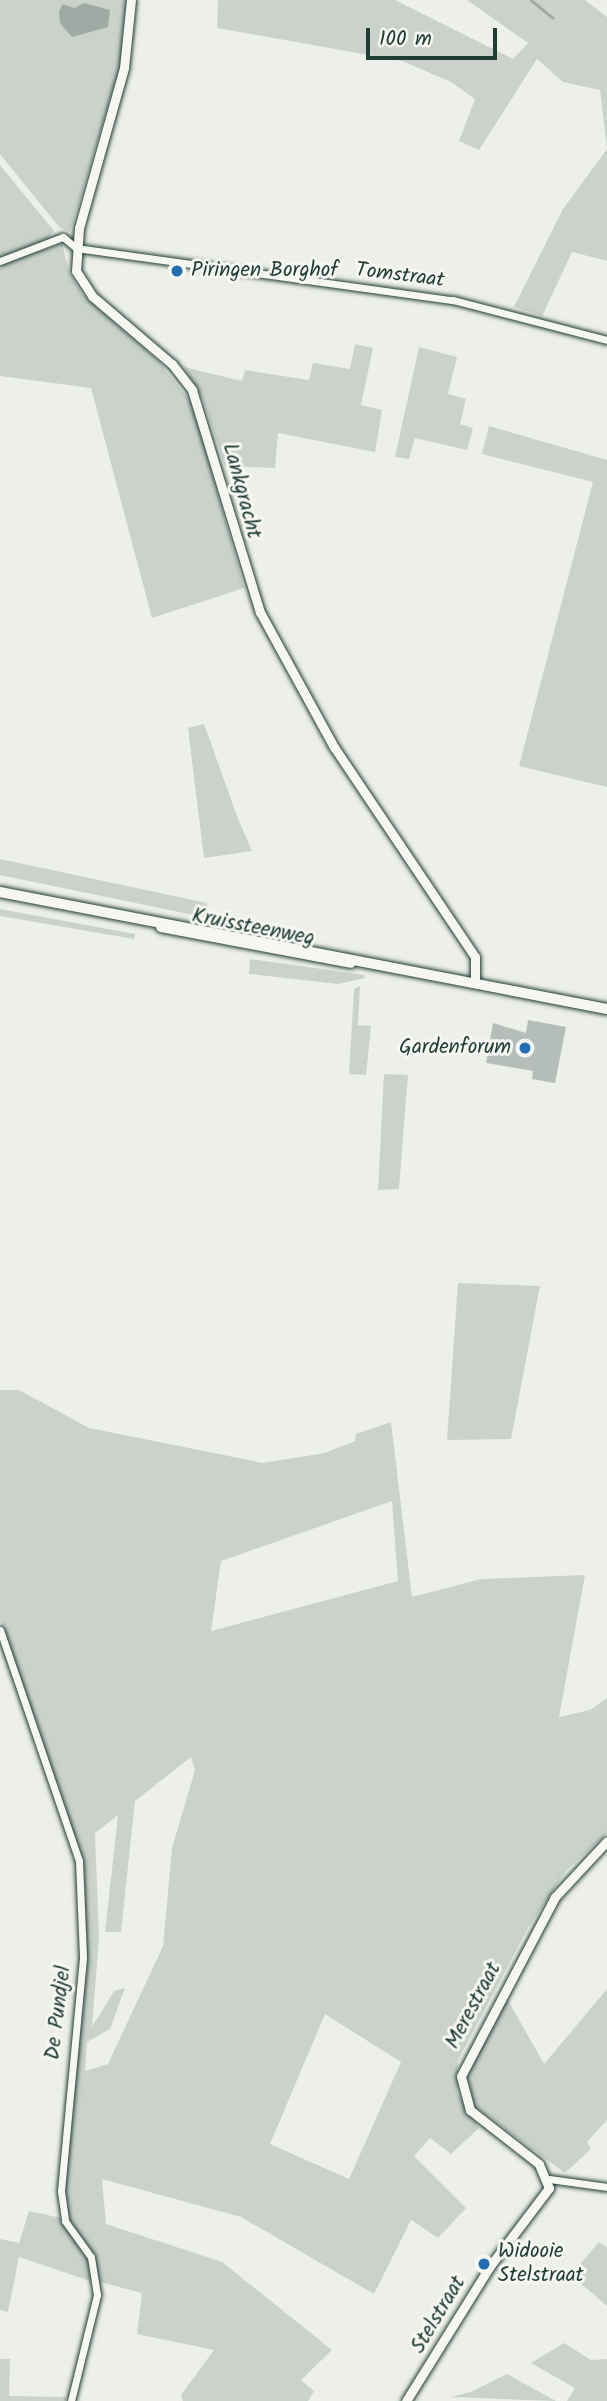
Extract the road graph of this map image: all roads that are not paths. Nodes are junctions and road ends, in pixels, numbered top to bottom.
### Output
1 (131, 0) edge
2 (76, 248) junction
3 (0, 261) edge
4 (607, 340) edge
5 (0, 892) edge
6 (475, 984) junction
7 (607, 1009) edge
8 (0, 1630) edge
9 (607, 1841) edge
10 (549, 2179) junction
11 (607, 2187) edge
12 (71, 2401) edge
13 (406, 2401) edge

1 - 2 street, Lankgracht
2 - 3 street
2 - 4 street, Tomstraat
2 - 6 street, Lankgracht
5 - 6 main road, Kruissteenweg
6 - 7 main road, Kruissteenweg
8 - 12 street, De Pundjel
9 - 10 street, Merestraat
10 - 11 street
10 - 13 street, Stelstraat

